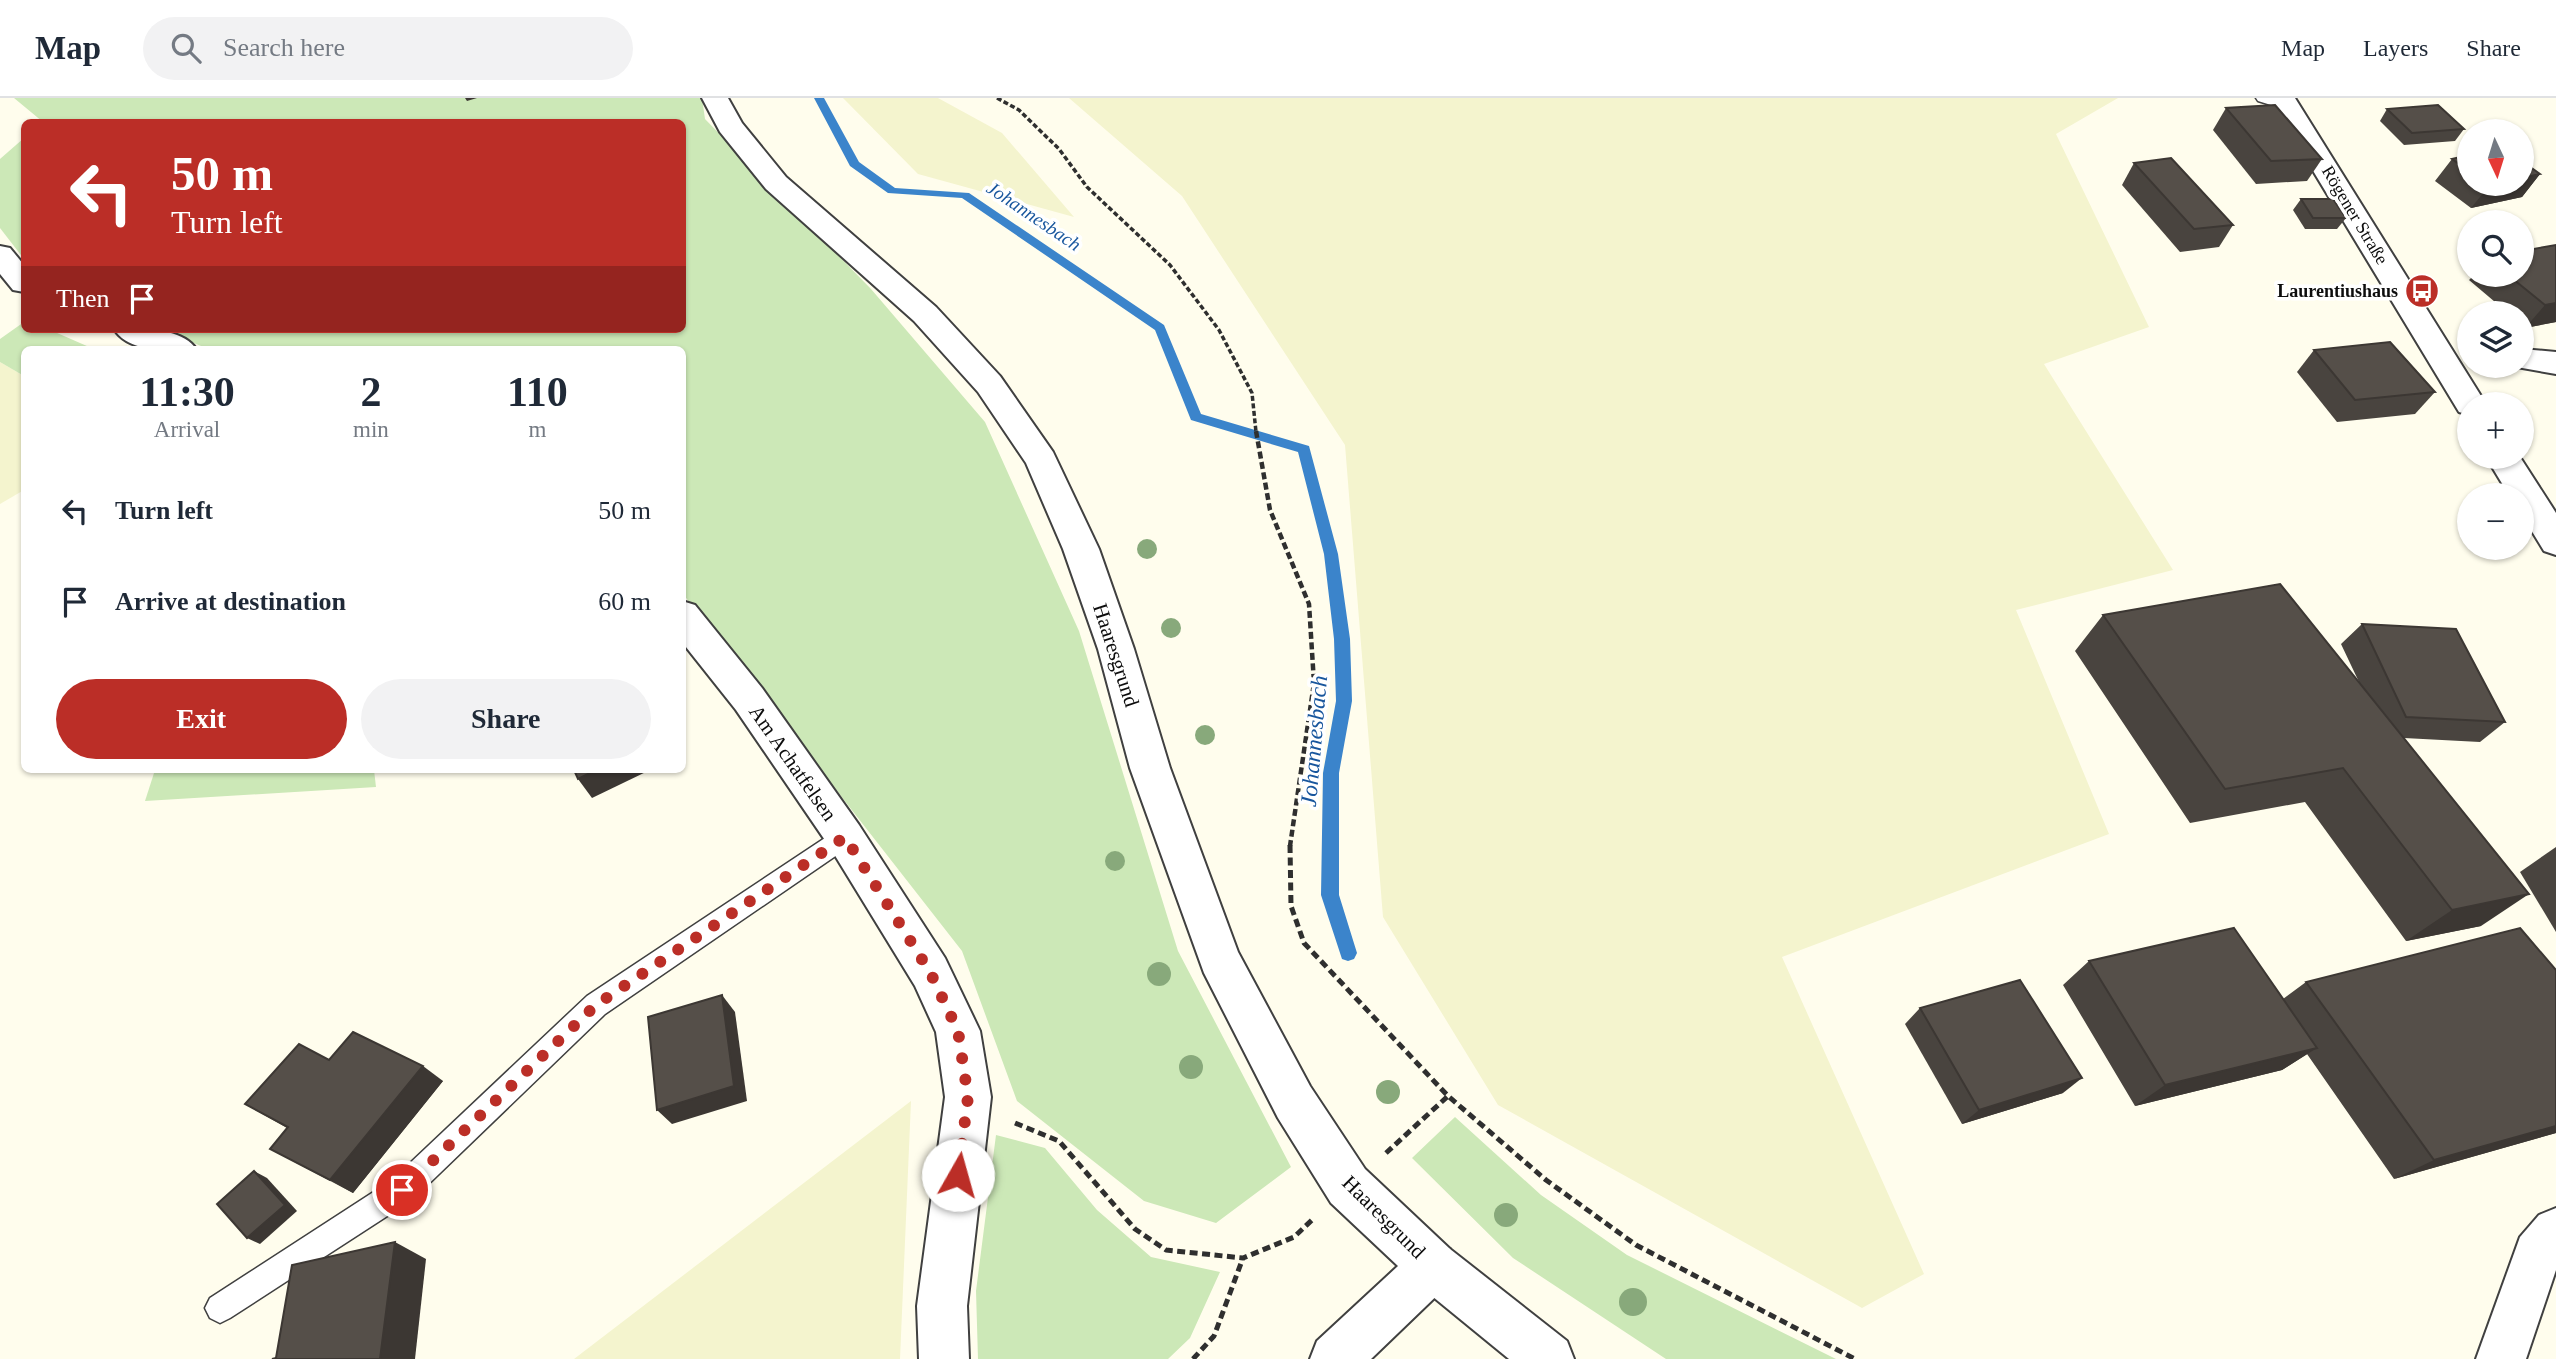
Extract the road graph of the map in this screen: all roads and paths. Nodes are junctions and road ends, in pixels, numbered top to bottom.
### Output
1 (715, 98) edge
2 (998, 98) edge
3 (2277, 100) edge
4 (0, 255) edge
5 (21, 280) edge
6 (139, 333) edge
7 (171, 346) edge
8 (2437, 351) junction
9 (2457, 353) edge
10 (2534, 360) edge
11 (2556, 363) edge
12 (2463, 392) edge
13 (2510, 469) edge
14 (2556, 542) edge
15 (686, 620) edge
16 (845, 837) junction
17 (1448, 1096) junction
18 (968, 1097) junction
19 (1383, 1156) dead end
20 (2556, 1232) edge
21 (1294, 1237) dead end
22 (1243, 1258) junction
23 (1433, 1266) junction
24 (220, 1308) dead end
25 (944, 1359) edge
26 (1193, 1359) edge
27 (1335, 1359) edge
28 (1549, 1359) edge
29 (1855, 1359) edge
30 (2501, 1359) edge

1 - 23 street, Haaresgrund
2 - 17 path
3 - 8 street, Rögener Straße
4 - 5 street
6 - 7 street
8 - 9 street
8 - 12 street, Rögener Straße
10 - 11 street
13 - 14 street
15 - 16 street, Am Achatfelsen
16 - 18 street, Am Achatfelsen
16 - 24 lane
17 - 19 path
17 - 29 path
18 - 22 path
18 - 25 street, Am Achatfelsen
20 - 30 street
21 - 22 path
22 - 26 path
23 - 27 street
23 - 28 street, Haaresgrund

